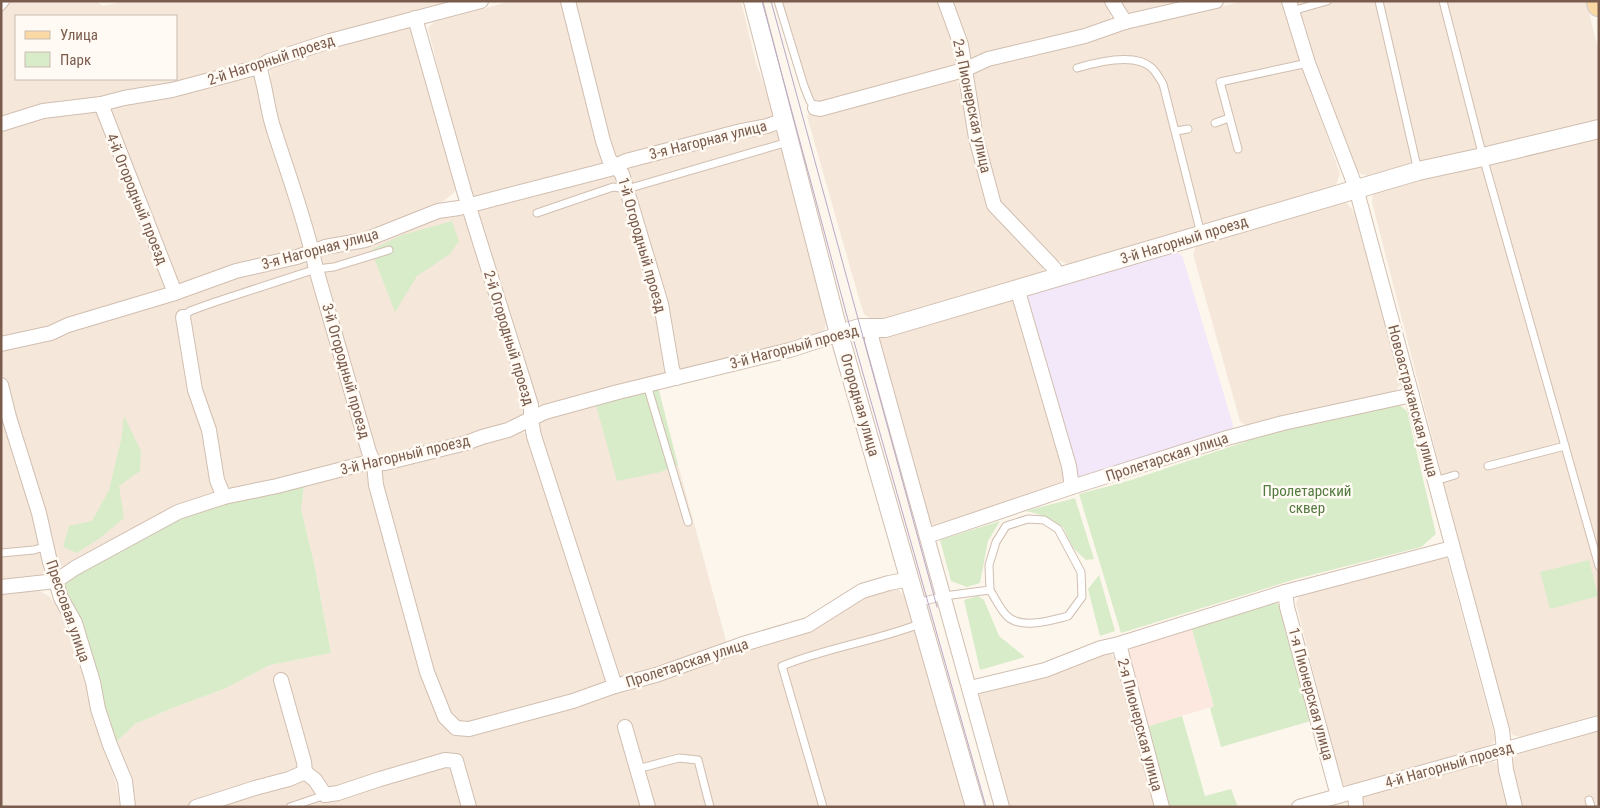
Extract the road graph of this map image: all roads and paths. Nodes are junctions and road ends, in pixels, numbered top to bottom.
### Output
1 (6, 1) edge
2 (481, 1) edge
3 (568, 1) edge
4 (753, 1) edge
5 (778, 1) edge
6 (945, 1) edge
7 (1112, 1) edge
8 (1216, 1) edge
9 (1327, 1) edge
10 (1379, 1) edge
11 (1443, 1) edge
12 (1291, 6) edge
13 (1, 7) edge
14 (415, 18) junction
15 (1125, 22) junction
16 (1308, 63) junction
17 (260, 67) junction
18 (1077, 68) dead end
19 (964, 70) junction
20 (100, 104) junction
21 (816, 108) joint
22 (1229, 118) junction
23 (784, 120) junction
24 (1215, 122) dead end
25 (1, 124) edge
26 (1188, 129) dead end
27 (1599, 129) edge
28 (1176, 132) junction
29 (790, 142) junction
30 (1238, 149) dead end
31 (1483, 157) junction
32 (616, 166) junction
33 (1418, 171) junction
34 (1356, 188) junction
35 (627, 189) junction
36 (469, 205) junction
37 (537, 213) dead end
38 (1201, 235) junction
39 (390, 250) dead end
40 (313, 252) junction
41 (316, 269) junction
42 (1057, 278) junction
43 (1017, 288) junction
44 (175, 294) junction
45 (183, 317) joint
46 (872, 327) junction
47 (839, 334) junction
48 (1, 344) edge
49 (676, 378) junction
50 (1, 385) edge
51 (647, 385) junction
52 (1412, 395) junction
53 (531, 420) junction
54 (1565, 446) junction
55 (374, 464) junction
56 (1488, 466) dead end
57 (1455, 475) dead end
58 (1434, 480) junction
59 (1072, 487) junction
60 (224, 497) junction
61 (688, 522) dead end
62 (927, 536) junction
63 (47, 546) junction
64 (1452, 548) junction
65 (1, 553) edge
66 (1599, 566) edge
67 (910, 579) junction
68 (56, 581) junction
69 (1, 587) edge
70 (990, 590) junction
71 (1285, 592) junction
72 (944, 596) junction
73 (917, 603) junction
74 (923, 623) junction
75 (1118, 644) junction
76 (281, 680) dead end
77 (615, 686) junction
78 (970, 688) junction
79 (1599, 723) edge
80 (624, 727) dead end
81 (456, 728) joint
82 (1505, 749) junction
83 (636, 769) junction
84 (304, 772) junction
85 (1355, 792) junction
86 (325, 795) junction
87 (1338, 796) junction
88 (128, 807) edge
89 (196, 807) edge
90 (290, 807) edge
91 (469, 807) edge
92 (648, 807) edge
93 (710, 807) edge
94 (823, 807) edge
95 (975, 807) edge
96 (1002, 807) edge
97 (1162, 807) edge
98 (1298, 807) edge
99 (1356, 807) edge
100 (1515, 807) edge

1 - 13 lane
2 - 14 street, 2-й Нагорный проезд
3 - 32 street, 1-й Огородный проезд
4 - 23 street, Огородная улица
5 - 21 lane
6 - 19 street, 2-я Пионерская улица
7 - 15 street
8 - 15 street
9 - 12 lane
10 - 33 lane
11 - 31 lane
12 - 16 street, Новоастраханская улица
14 - 17 street, 2-й Нагорный проезд
14 - 36 street, 2-й Огородный проезд
15 - 19 street
16 - 22 lane
16 - 34 street, Новоастраханская улица
17 - 20 street, 2-й Нагорный проезд
17 - 40 street, 3-й Огородный проезд
18 - 28 lane
19 - 21 street
19 - 42 street, 2-я Пионерская улица
20 - 25 street, 2-й Нагорный проезд
20 - 44 street, 4-й Огородный проезд
22 - 24 lane
22 - 30 lane
23 - 29 street, Огородная улица
23 - 32 street, 3-я Нагорная улица
26 - 28 lane
27 - 31 street, 3-й Нагорный проезд
28 - 38 lane
29 - 35 lane
29 - 47 street, Огородная улица
31 - 33 street, 3-й Нагорный проезд
31 - 54 lane
32 - 35 street, 1-й Огородный проезд
32 - 36 street, 3-я Нагорная улица
33 - 34 street, 3-й Нагорный проезд
34 - 38 street, 3-й Нагорный проезд
34 - 52 street, Новоастраханская улица
35 - 37 lane
35 - 49 street, 1-й Огородный проезд
36 - 40 street, 3-я Нагорная улица
36 - 53 street, 2-й Огородный проезд
38 - 42 street, 3-й Нагорный проезд
39 - 41 lane
40 - 41 street, 3-й Огородный проезд
40 - 44 street, 3-я Нагорная улица
41 - 45 lane
41 - 55 street, 3-й Огородный проезд
42 - 43 street, 3-й Нагорный проезд
43 - 46 street, 3-й Нагорный проезд
43 - 59 street
44 - 48 street, 3-я Нагорная улица
45 - 60 street
46 - 47 street, 3-й Нагорный проезд
46 - 62 street
47 - 49 street, 3-й Нагорный проезд
47 - 67 street, Огородная улица
49 - 51 street, 3-й Нагорный проезд
50 - 63 street, Прессовая улица
51 - 53 street, 3-й Нагорный проезд
51 - 61 lane
52 - 58 street, Новоастраханская улица
52 - 59 street, Пролетарская улица
53 - 55 street, 3-й Нагорный проезд
53 - 77 street, 2-й Огородный проезд
54 - 56 lane
54 - 66 lane
55 - 60 street, 3-й Нагорный проезд
55 - 81 street, 3-й Огородный проезд
57 - 58 lane
58 - 64 street, Новоастраханская улица
59 - 62 street, Пролетарская улица
60 - 68 street, 3-й Нагорный проезд
62 - 72 street
63 - 65 lane
63 - 68 street, Прессовая улица
64 - 71 street
64 - 82 street, Новоастраханская улица
67 - 73 street, Огородная улица
67 - 77 street, Пролетарская улица
68 - 69 street, 3-й Нагорный проезд
68 - 88 street, Прессовая улица
70 - 70 lane
70 - 72 lane
71 - 75 street
71 - 87 street, 1-я Пионерская улица
72 - 73 lane
72 - 78 street
73 - 74 street, Огородная улица
74 - 94 lane
74 - 95 street, Огородная улица
75 - 78 street
75 - 97 street, 2-я Пионерская улица
76 - 84 street
77 - 81 street, Пролетарская улица
78 - 96 street
79 - 82 street, 4-й Нагорный проезд
80 - 83 street
82 - 85 street, 4-й Нагорный проезд
82 - 100 street, Новоастраханская улица
83 - 92 street
83 - 93 lane
84 - 86 street
84 - 89 street
85 - 87 street, 4-й Нагорный проезд
85 - 99 street
86 - 90 lane
86 - 91 street
87 - 98 street, 4-й Нагорный проезд

